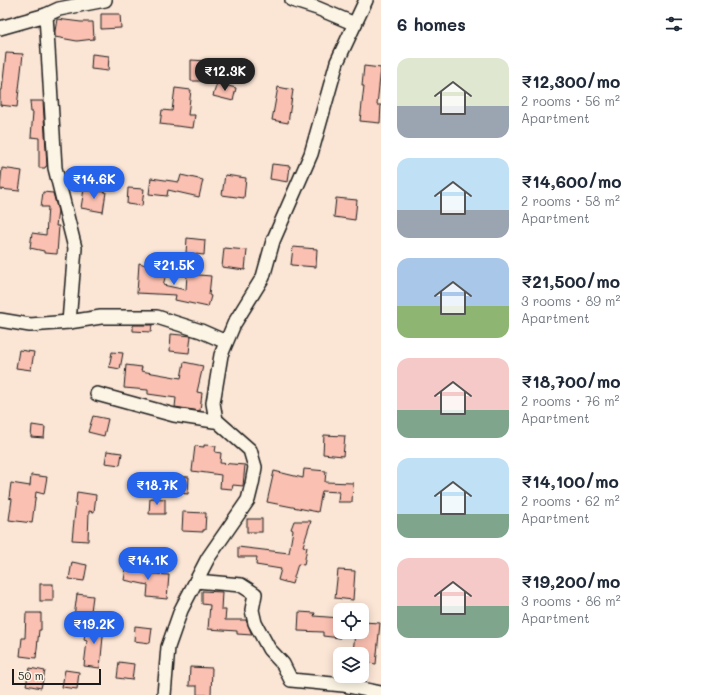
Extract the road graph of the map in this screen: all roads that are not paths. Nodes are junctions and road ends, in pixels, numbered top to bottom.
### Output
1 (105, 0) edge
2 (292, 0) edge
3 (366, 0) edge
4 (46, 15) junction
5 (355, 24) junction
6 (0, 28) edge
7 (0, 320) edge
8 (69, 322) junction
9 (226, 342) junction
10 (96, 394) dead end
11 (216, 420) junction
12 (196, 581) junction
13 (381, 693) edge
14 (164, 695) edge

1 - 4 street
2 - 5 street
3 - 5 street
4 - 6 street
4 - 8 street
5 - 9 street
7 - 8 street
8 - 9 street
9 - 11 street
10 - 11 street
11 - 12 street
12 - 13 street
12 - 14 street

